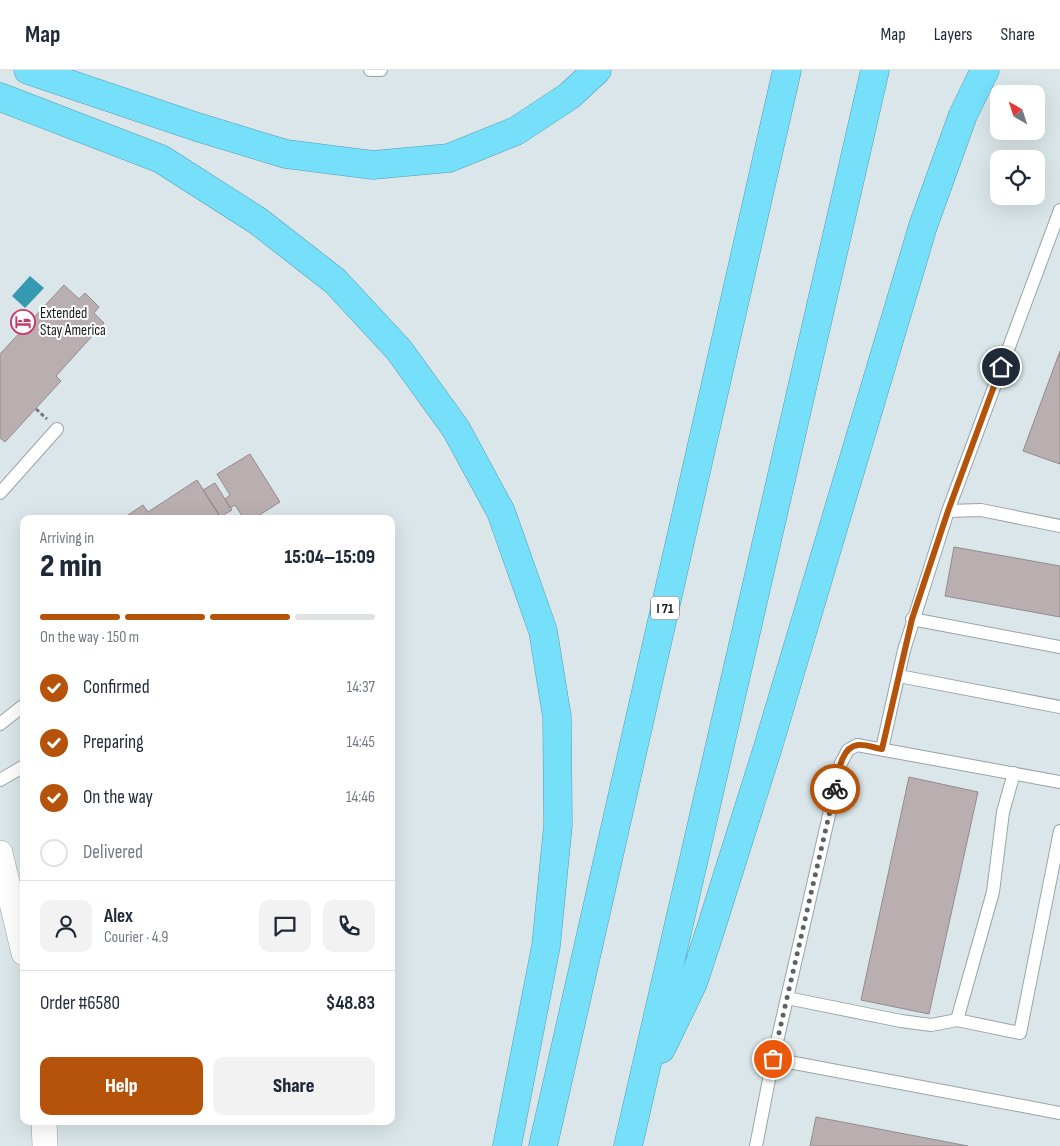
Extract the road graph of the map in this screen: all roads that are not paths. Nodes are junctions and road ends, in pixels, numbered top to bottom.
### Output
1 (28, 70) edge
2 (370, 70) edge
3 (381, 70) edge
4 (597, 70) edge
5 (787, 70) edge
6 (875, 70) edge
7 (985, 70) edge
8 (0, 97) edge
9 (1060, 210) edge
10 (57, 429) dead end
11 (0, 493) edge
12 (948, 511) junction
13 (1060, 526) edge
14 (912, 619) junction
15 (1060, 647) edge
16 (899, 676) junction
17 (20, 707) edge
18 (1060, 707) edge
19 (0, 724) edge
20 (882, 749) junction
21 (20, 768) edge
22 (1014, 773) junction
23 (0, 780) edge
24 (1060, 782) edge
25 (1060, 831) edge
26 (0, 853) edge
27 (20, 936) edge
28 (787, 998) junction
29 (957, 1020) junction
30 (773, 1059) junction
31 (640, 1093) junction
32 (1060, 1113) edge
33 (44, 1125) edge
34 (45, 1146) edge
35 (507, 1146) edge
36 (543, 1146) edge
37 (628, 1146) edge
38 (756, 1146) edge

1 - 4 highway
2 - 3 lane
5 - 36 highway, I 71
6 - 31 highway
7 - 31 highway
8 - 35 highway
9 - 12 lane
10 - 11 lane
12 - 13 lane
12 - 14 lane
14 - 15 lane
14 - 16 lane
16 - 18 lane
16 - 20 lane
17 - 19 lane
20 - 22 lane
20 - 28 lane
21 - 23 lane
22 - 24 lane
22 - 29 lane
25 - 29 lane
26 - 27 street
28 - 29 lane
28 - 30 lane
30 - 32 lane
30 - 38 lane
31 - 37 highway
33 - 34 street

